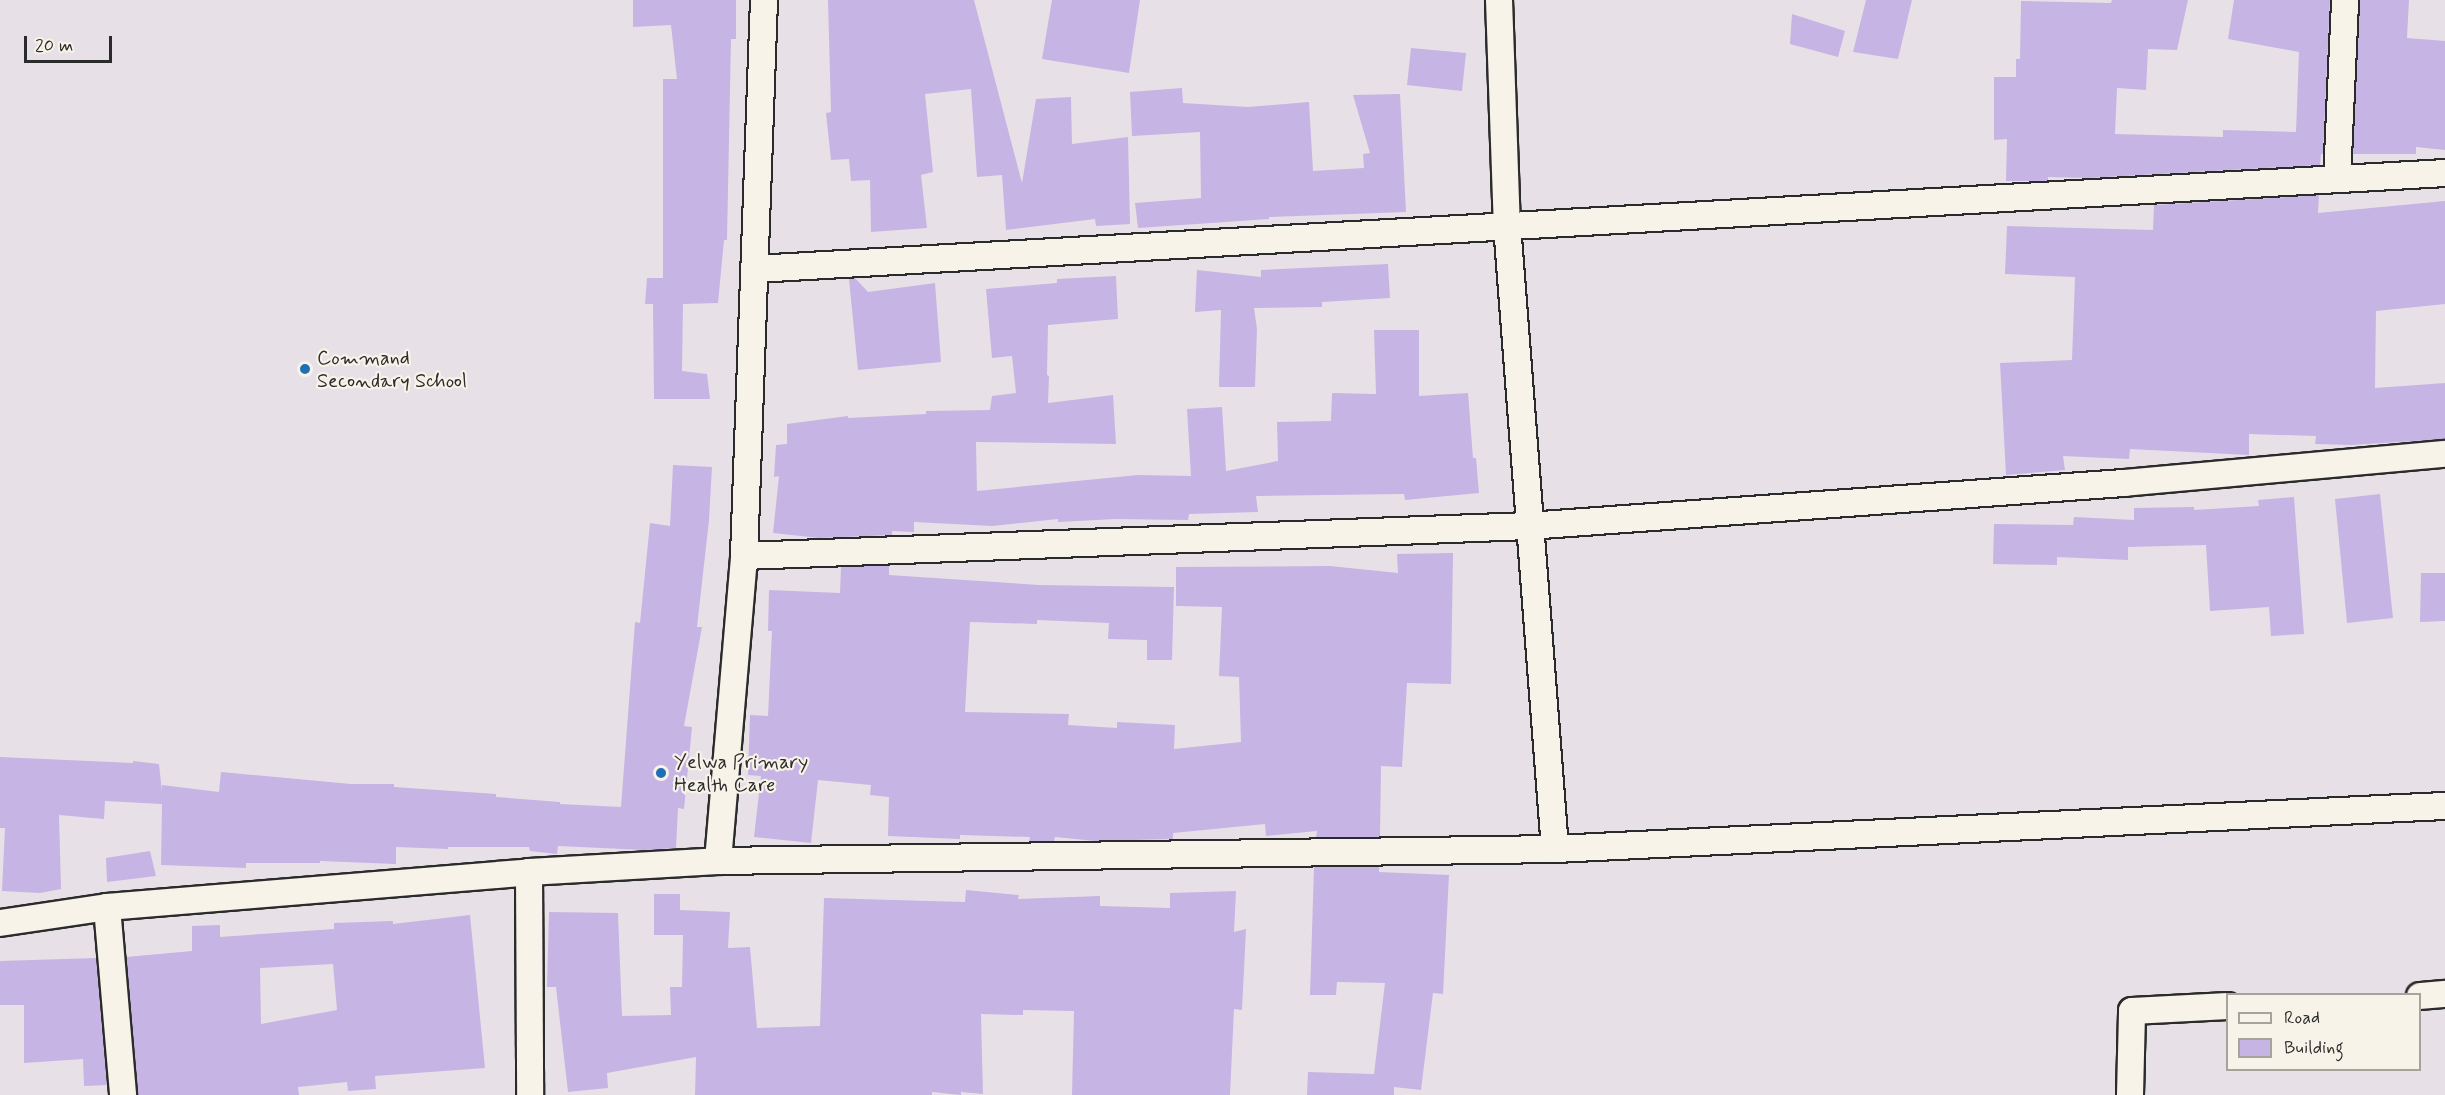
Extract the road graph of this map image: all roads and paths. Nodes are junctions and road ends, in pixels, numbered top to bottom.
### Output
1 (764, 0) edge
2 (1499, 0) edge
3 (2345, 0) edge
4 (2445, 173) edge
5 (2337, 179) junction
6 (1507, 225) junction
7 (755, 269) junction
8 (2445, 454) edge
9 (1528, 526) junction
10 (744, 556) junction
11 (2445, 806) edge
12 (1555, 849) junction
13 (718, 861) junction
14 (529, 872) junction
15 (107, 907) junction
16 (0, 923) edge
17 (2445, 994) edge
18 (2421, 996) edge
19 (2226, 1006) edge
20 (123, 1095) edge
21 (530, 1095) edge
22 (2130, 1095) edge

1 - 7 street
2 - 6 street
3 - 5 street
4 - 5 street
5 - 6 street
6 - 7 street
6 - 9 street
7 - 10 street
8 - 9 street
9 - 10 street
9 - 12 street
10 - 13 street
11 - 12 street
12 - 13 street
13 - 14 street
14 - 15 street
14 - 21 street
15 - 16 street
15 - 20 street
17 - 18 street
19 - 22 street

